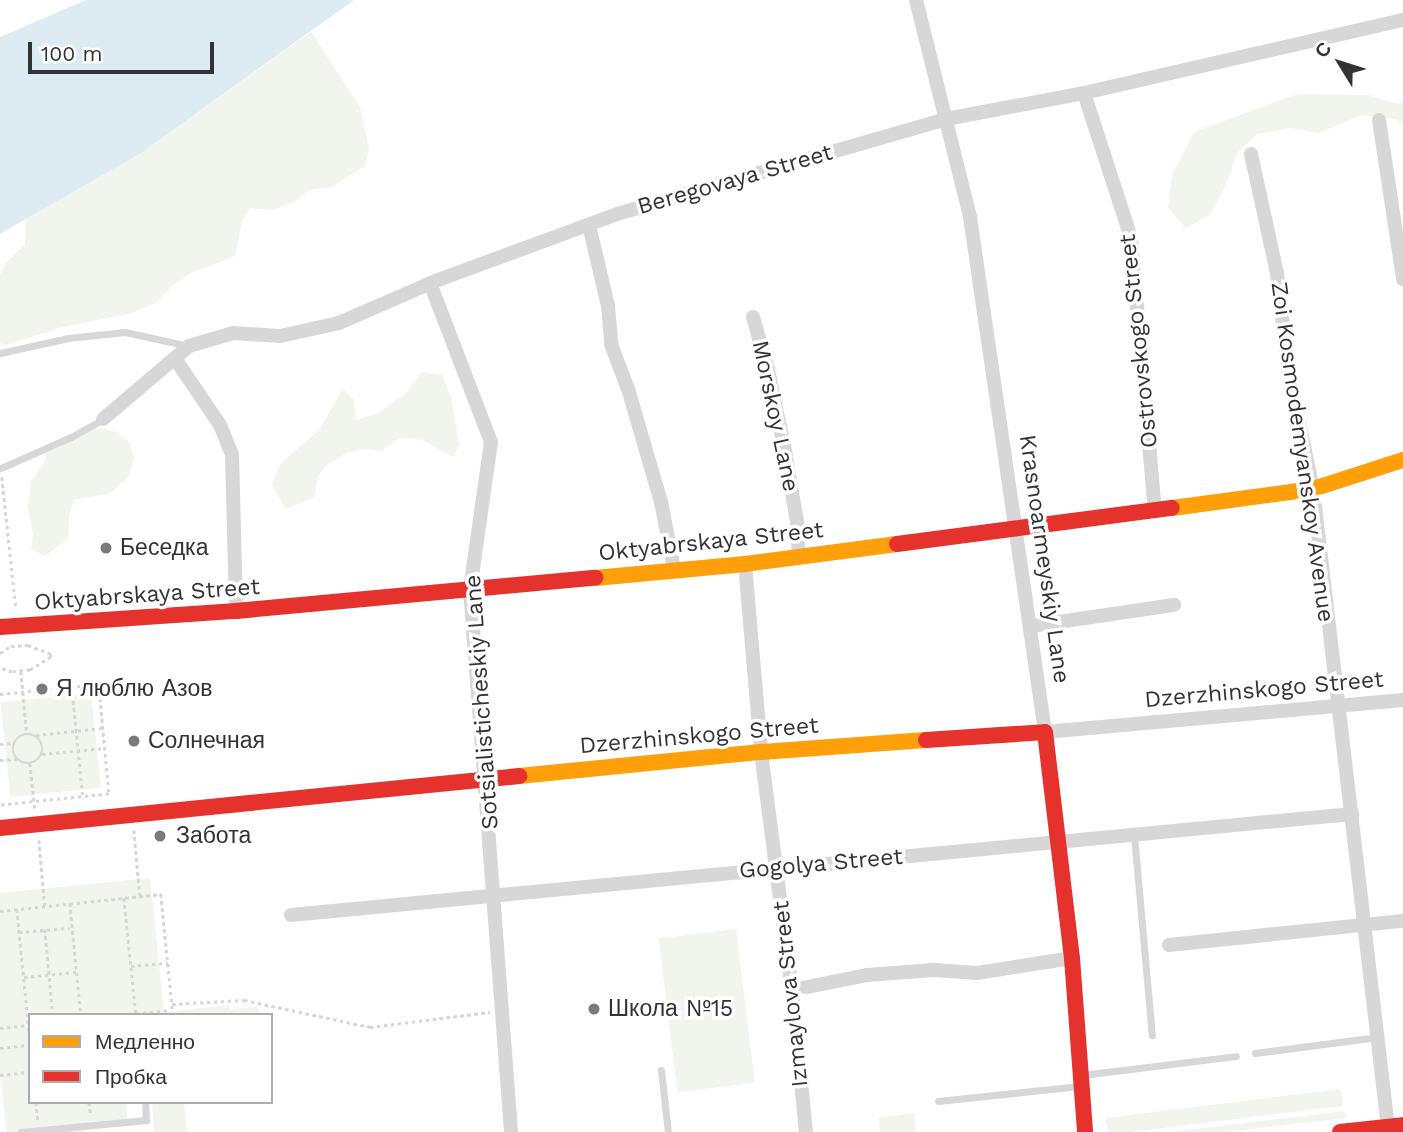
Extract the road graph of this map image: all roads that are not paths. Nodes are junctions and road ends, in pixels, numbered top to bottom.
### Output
1 (916, 0) edge
2 (1403, 20) edge
3 (1084, 93) junction
4 (946, 119) junction
5 (1379, 120) dead end
6 (1251, 155) dead end
7 (589, 225) junction
8 (1403, 279) edge
9 (430, 283) junction
10 (753, 317) dead end
11 (190, 346) junction
12 (0, 353) edge
13 (176, 360) junction
14 (103, 419) joint
15 (1403, 460) edge
16 (1, 468) edge
17 (1313, 489) junction
18 (1156, 511) junction
19 (1017, 530) junction
20 (799, 557) junction
21 (745, 564) junction
22 (674, 569) junction
23 (470, 589) junction
24 (1174, 605) dead end
25 (236, 611) junction
26 (1031, 626) junction
27 (0, 627) edge
28 (1403, 700) edge
29 (1337, 707) junction
30 (1045, 732) junction
31 (761, 752) junction
32 (485, 779) junction
33 (1352, 814) junction
34 (0, 828) edge
35 (1134, 835) junction
36 (1058, 842) junction
37 (777, 869) junction
38 (495, 895) junction
39 (291, 915) dead end
40 (1403, 921) edge
41 (1366, 926) junction
42 (1169, 945) dead end
43 (1072, 958) junction
44 (792, 990) junction
45 (1152, 1035) dead end
46 (1379, 1037) junction
47 (1255, 1053) dead end
48 (1237, 1056) dead end
49 (661, 1070) dead end
50 (1081, 1081) junction
51 (938, 1101) dead end
52 (145, 1104) edge
53 (1396, 1126) edge
54 (39, 1130) edge
55 (21, 1132) edge
56 (511, 1132) edge
57 (668, 1132) edge
58 (806, 1132) edge
59 (1085, 1132) edge
60 (1340, 1132) edge

1 - 4 street, Krasnoarmeyskiy Lane
2 - 3 street, Beregovaya Street
3 - 4 street, Beregovaya Street
3 - 18 street, Ostrovskogo Street
4 - 7 street, Beregovaya Street
4 - 19 street, Krasnoarmeyskiy Lane
5 - 8 street
6 - 17 street, Zoi Kosmodemyanskoy Avenue
7 - 9 street, Beregovaya Street
7 - 22 street
9 - 11 street, Beregovaya Street
9 - 23 street, Sotsialisticheskiy Lane
10 - 20 street, Morskoy Lane
11 - 12 lane
11 - 13 street, Beregovaya Street
13 - 14 street, Beregovaya Street
13 - 25 street
14 - 16 lane
15 - 17 street, Oktyabrskaya Street
17 - 18 street, Oktyabrskaya Street
17 - 29 street, Zoi Kosmodemyanskoy Avenue
18 - 19 street, Oktyabrskaya Street
19 - 20 street, Oktyabrskaya Street
19 - 26 street, Krasnoarmeyskiy Lane
20 - 21 street, Oktyabrskaya Street
21 - 22 street, Oktyabrskaya Street
21 - 31 street, Izmaylova Street
22 - 23 street, Oktyabrskaya Street
23 - 25 street, Oktyabrskaya Street
23 - 32 street, Sotsialisticheskiy Lane
24 - 26 street
25 - 27 street, Oktyabrskaya Street
26 - 30 street, Krasnoarmeyskiy Lane
28 - 29 street, Dzerzhinskogo Street
29 - 30 street, Dzerzhinskogo Street
29 - 33 street, Zoi Kosmodemyanskoy Avenue
30 - 31 street, Dzerzhinskogo Street
30 - 36 street, Krasnoarmeyskiy Lane
31 - 32 street, Dzerzhinskogo Street
31 - 37 street, Izmaylova Street
32 - 34 street, Dzerzhinskogo Street
32 - 38 street, Sotsialisticheskiy Lane
33 - 35 street, Gogolya Street
33 - 41 street, Zoi Kosmodemyanskoy Avenue
35 - 36 street, Gogolya Street
35 - 45 lane
36 - 37 street, Gogolya Street
36 - 43 street, Krasnoarmeyskiy Lane
37 - 38 street, Gogolya Street
37 - 44 street, Izmaylova Street
38 - 39 street, Gogolya Street
38 - 56 street, Sotsialisticheskiy Lane
40 - 41 street
41 - 42 street
41 - 46 street, Zoi Kosmodemyanskoy Avenue
43 - 44 street
43 - 50 street, Krasnoarmeyskiy Lane
44 - 58 street, Izmaylova Street
46 - 47 lane
46 - 53 street, Zoi Kosmodemyanskoy Avenue
48 - 50 lane
49 - 57 lane
50 - 51 lane
50 - 59 street, Krasnoarmeyskiy Lane
52 - 54 lane
53 - 60 street
54 - 55 lane

